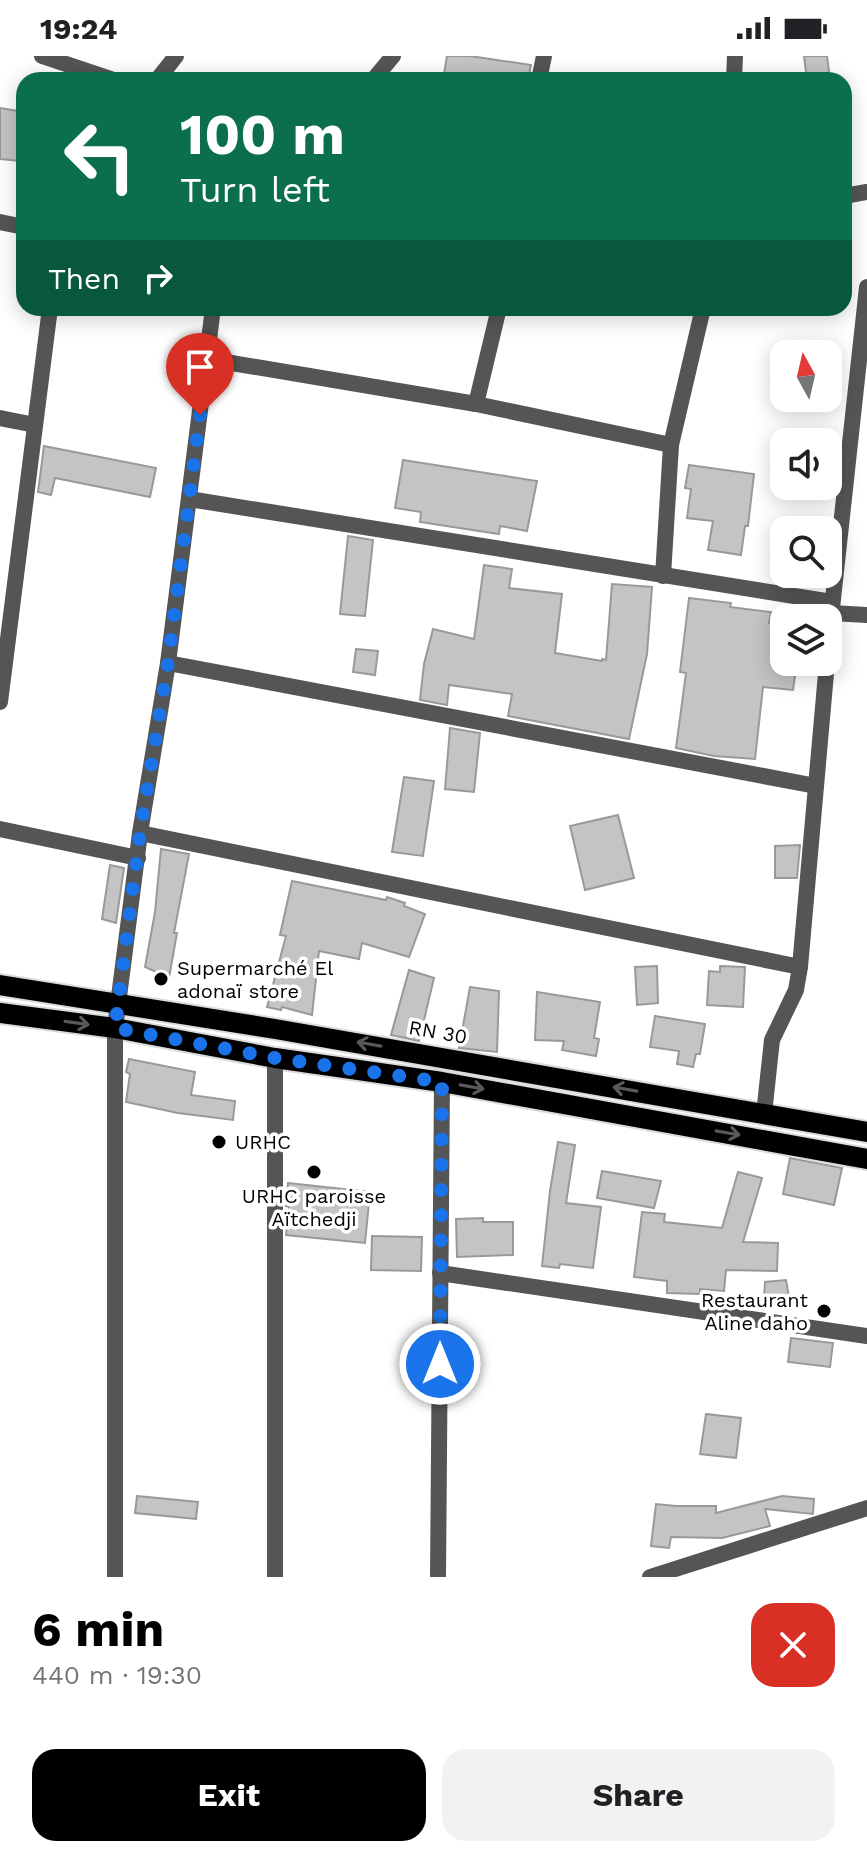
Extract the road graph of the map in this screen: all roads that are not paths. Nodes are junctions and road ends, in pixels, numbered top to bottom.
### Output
1 (42, 56) edge
2 (176, 56) edge
3 (393, 56) edge
4 (90, 72) edge
5 (163, 72) edge
6 (380, 72) edge
7 (867, 287) edge
8 (49, 316) edge
9 (212, 316) edge
10 (497, 316) edge
11 (701, 316) edge
12 (208, 359) junction
13 (476, 404) junction
14 (0, 418) edge
15 (35, 425) junction
16 (671, 445) junction
17 (189, 499) junction
18 (663, 576) junction
19 (810, 604) edge
20 (831, 604) edge
21 (6, 607) edge
22 (842, 610) edge
23 (867, 615) edge
24 (168, 663) junction
25 (826, 676) edge
26 (0, 702) edge
27 (816, 786) junction
28 (0, 829) edge
29 (140, 833) junction
30 (138, 858) junction
31 (800, 967) junction
32 (0, 985) edge
33 (118, 1003) junction
34 (0, 1013) edge
35 (115, 1028) junction
36 (275, 1058) junction
37 (442, 1082) junction
38 (764, 1114) junction
39 (867, 1132) edge
40 (867, 1159) edge
41 (440, 1273) junction
42 (867, 1336) edge
43 (867, 1508) edge
44 (115, 1577) edge
45 (275, 1577) edge
46 (438, 1577) edge
47 (650, 1577) edge

1 - 4 street
2 - 5 street
3 - 6 street
7 - 20 street
8 - 15 street
9 - 12 street
10 - 13 street
11 - 16 street
12 - 13 street
12 - 17 street
13 - 16 street
14 - 15 street
15 - 21 street
16 - 18 street
17 - 18 street
17 - 24 street
18 - 19 street
21 - 26 street
22 - 23 street
24 - 27 street
24 - 29 street
25 - 27 street
27 - 31 street
28 - 30 street
29 - 30 street
29 - 31 street
30 - 33 street
31 - 38 street
32 - 33 main road, RN 30 / RN 30
33 - 35 street
38 -> 33 main road, RN 30 / RN 30
34 -> 35 main road
35 - 36 main road
35 - 44 street
36 - 37 main road
36 - 45 street
37 -> 40 main road
37 - 41 street
38 - 39 main road, RN 30 / RN 30
41 - 42 street
41 - 46 street
43 - 47 street

